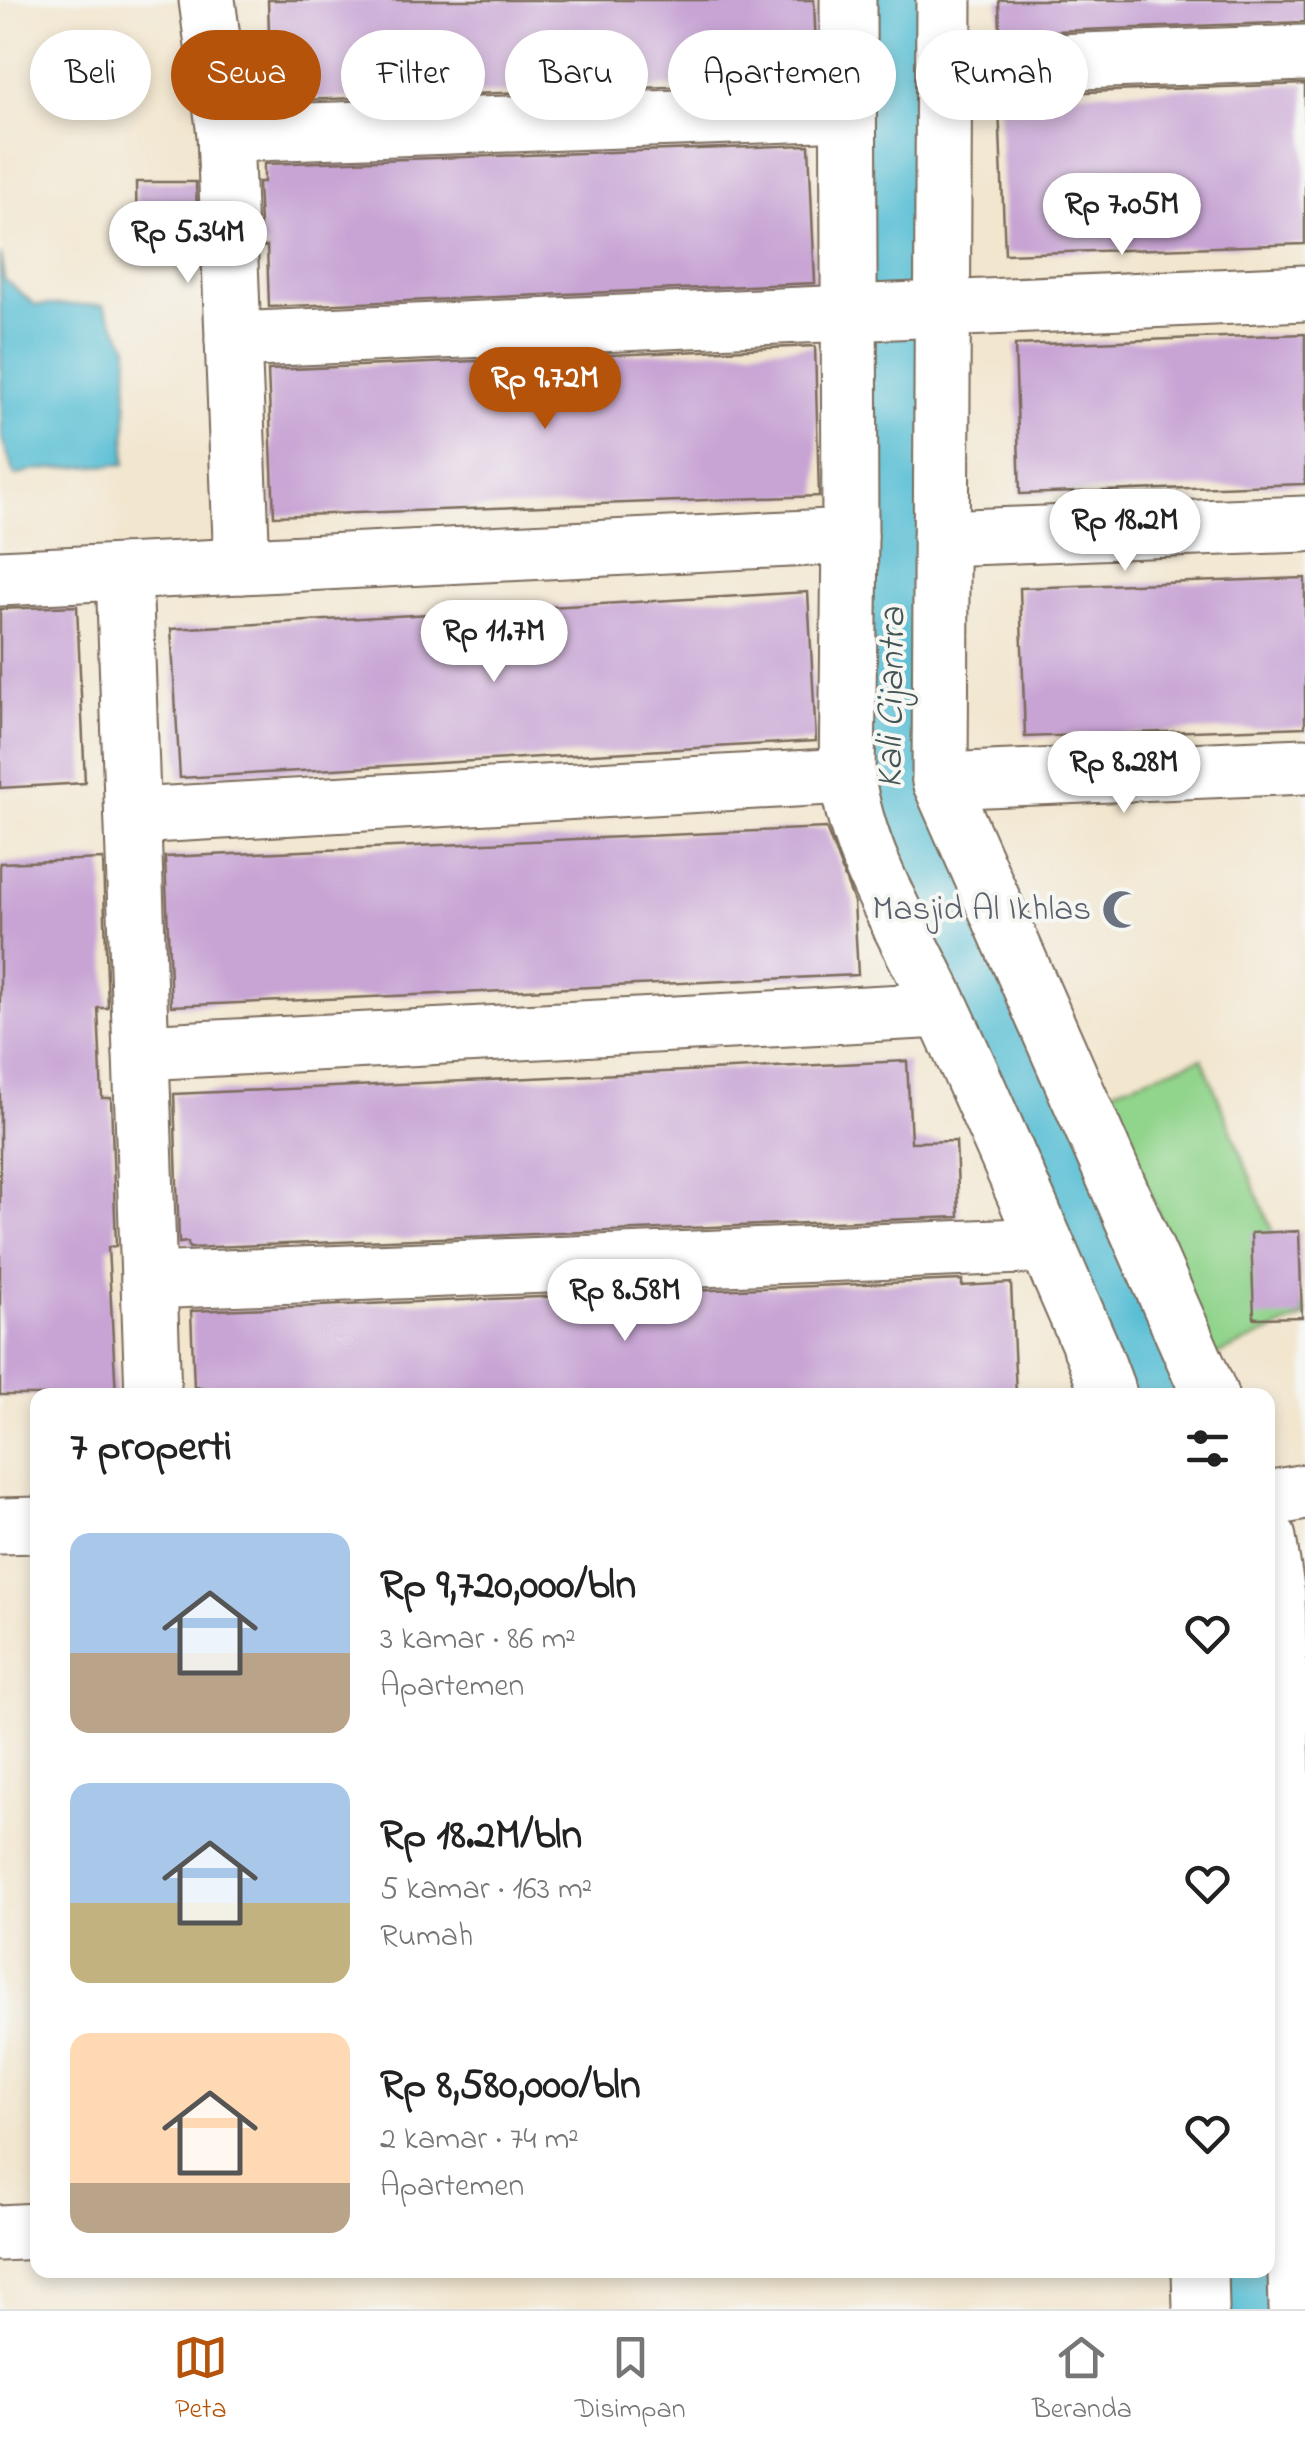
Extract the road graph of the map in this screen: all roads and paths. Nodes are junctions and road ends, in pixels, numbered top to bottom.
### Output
1 (207, 0) edge
2 (848, 0) edge
3 (944, 0) edge
4 (848, 30) edge
5 (944, 30) edge
6 (1305, 53) edge
7 (1088, 61) edge
8 (668, 118) edge
9 (848, 120) edge
10 (942, 120) edge
11 (224, 134) junction
12 (1305, 293) edge
13 (934, 310) junction
14 (854, 314) junction
15 (232, 340) junction
16 (1305, 524) edge
17 (850, 536) junction
18 (942, 538) junction
19 (242, 566) junction
20 (124, 572) junction
21 (0, 578) edge
22 (1305, 766) edge
23 (847, 776) junction
24 (940, 781) junction
25 (133, 816) junction
26 (942, 1010) junction
27 (141, 1052) junction
28 (1046, 1244) junction
29 (149, 1281) junction
30 (153, 1388) edge
31 (1106, 1388) edge
32 (1207, 1388) edge
33 (1305, 1492) edge
34 (1275, 1498) edge
35 (30, 1524) edge
36 (0, 1526) edge
37 (1275, 1587) edge
38 (30, 2231) edge
39 (0, 2233) edge
40 (1200, 2278) edge
41 (1201, 2309) edge
42 (1298, 2309) edge

1 - 11 street
2 - 4 street
3 - 5 street
6 - 7 street
8 - 11 street
9 - 14 street
10 - 13 street
11 - 15 street
12 - 13 street
13 - 14 street
13 - 18 street
14 - 15 street
14 - 17 street
15 - 19 street
16 - 18 street
17 - 19 street
17 - 23 street
18 - 24 street
19 - 20 street
20 - 21 street
20 - 25 street
22 - 24 street
23 - 25 street
23 - 26 street
24 - 32 street
25 - 27 street
26 - 27 street
26 - 28 street
27 - 29 street
28 - 29 street
28 - 31 street
29 - 30 street
33 - 34 street
35 - 36 street
37 - 42 street
38 - 39 street
40 - 41 street

